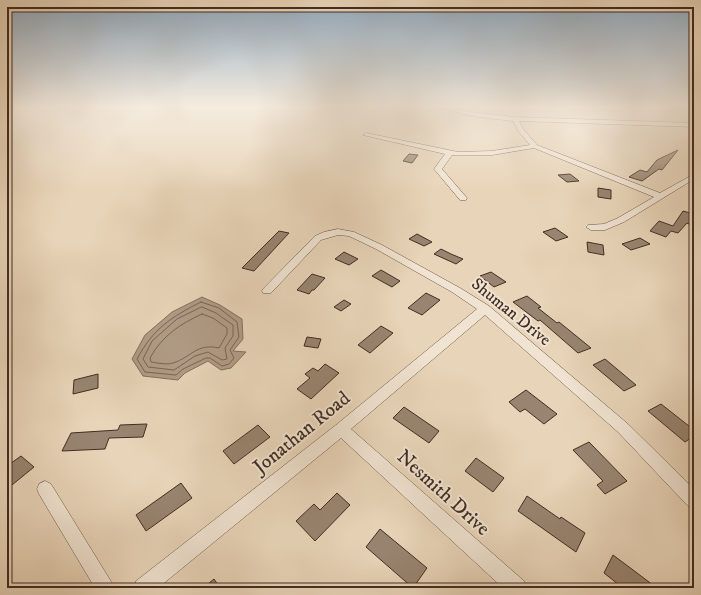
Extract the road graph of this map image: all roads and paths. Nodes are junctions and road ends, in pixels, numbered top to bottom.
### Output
1 (525, 135) edge
2 (366, 136) dead end
3 (535, 146) junction
4 (450, 153) junction
5 (694, 176) edge
6 (659, 196) junction
7 (463, 198) dead end
8 (591, 227) dead end
9 (267, 291) dead end
10 (485, 309) junction
11 (341, 429) junction
12 (45, 489) dead end
13 (694, 500) edge
14 (106, 588) edge
15 (143, 588) edge
16 (517, 588) edge

1 - 3 street
2 - 4 street
3 - 4 street
3 - 6 street
4 - 7 street
5 - 6 street
6 - 8 street
9 - 10 street, Shuman Drive
10 - 11 street, Jonathan Road
10 - 13 street, Shuman Drive
11 - 15 street, Jonathan Road
11 - 16 street, Nesmith Drive
12 - 14 street

